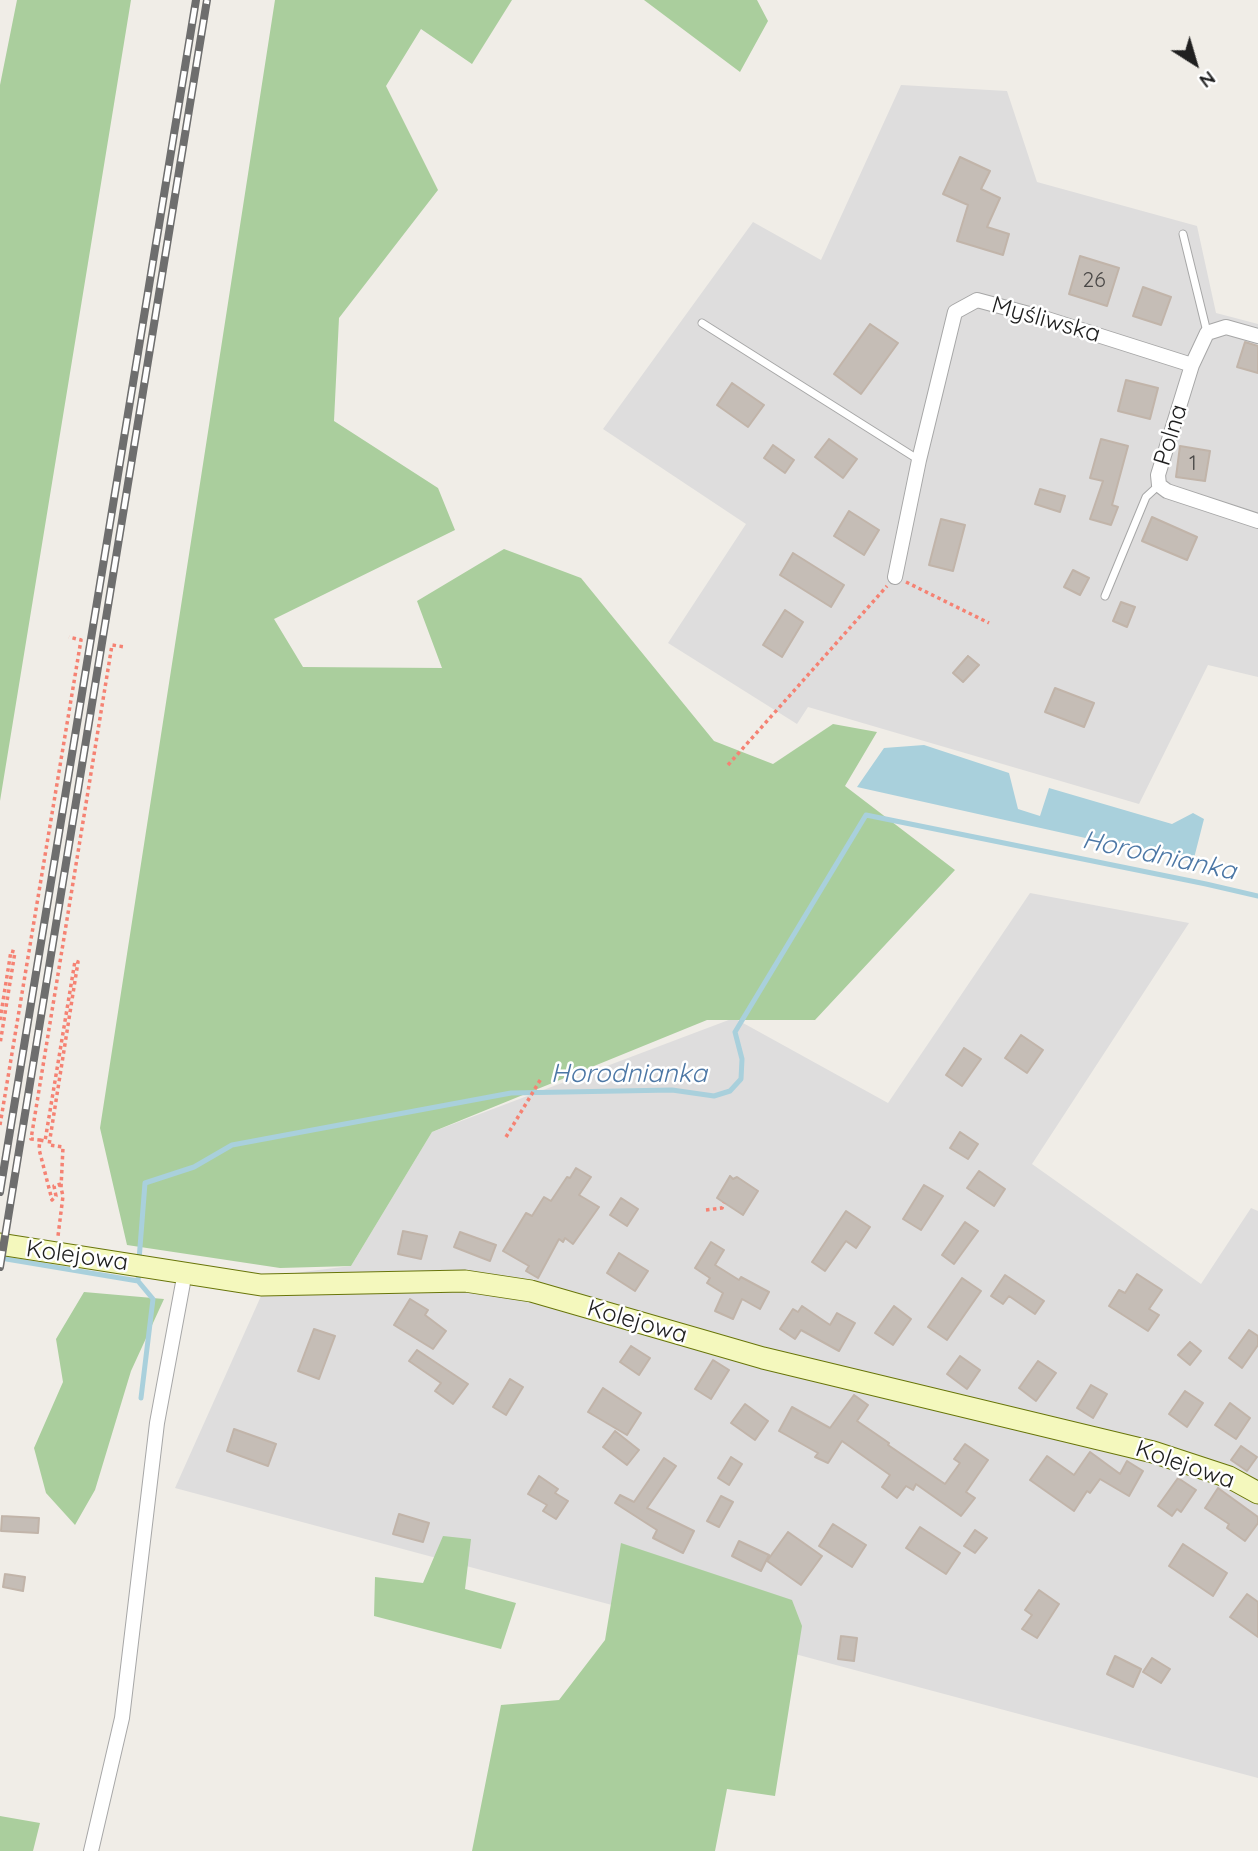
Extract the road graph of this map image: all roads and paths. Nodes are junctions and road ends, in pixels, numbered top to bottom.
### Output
1 (1184, 234) dead end
2 (702, 323) dead end
3 (1207, 333) junction
4 (1258, 336) edge
5 (1192, 365) junction
6 (919, 460) junction
7 (1159, 485) junction
8 (1258, 521) edge
9 (895, 577) junction
10 (1105, 596) dead end
11 (989, 623) dead end
12 (69, 638) dead end
13 (125, 647) dead end
14 (729, 765) dead end
15 (0, 1020) edge
16 (0, 1044) edge
17 (542, 1077) dead end
18 (0, 1125) edge
19 (506, 1137) dead end
20 (40, 1140) junction
21 (61, 1184) junction
22 (724, 1203) dead end
23 (706, 1210) dead end
24 (0, 1244) edge
25 (55, 1252) junction
26 (185, 1272) junction
27 (1258, 1493) edge
28 (91, 1851) edge

1 - 3 lane
2 - 6 lane
3 - 4 street
3 - 5 street
5 - 6 street, Myśliwska
5 - 7 street, Polna
6 - 9 street, Myśliwska
7 - 8 street, Polna
7 - 10 lane
9 - 11 path
9 - 14 path
12 - 18 path
13 - 20 path
15 - 16 path
17 - 19 path
20 - 21 path
20 - 21 path
21 - 25 path
22 - 23 path
24 - 25 street, Kolejowa
25 - 26 street, Kolejowa
26 - 27 street, Kolejowa
26 - 28 street

